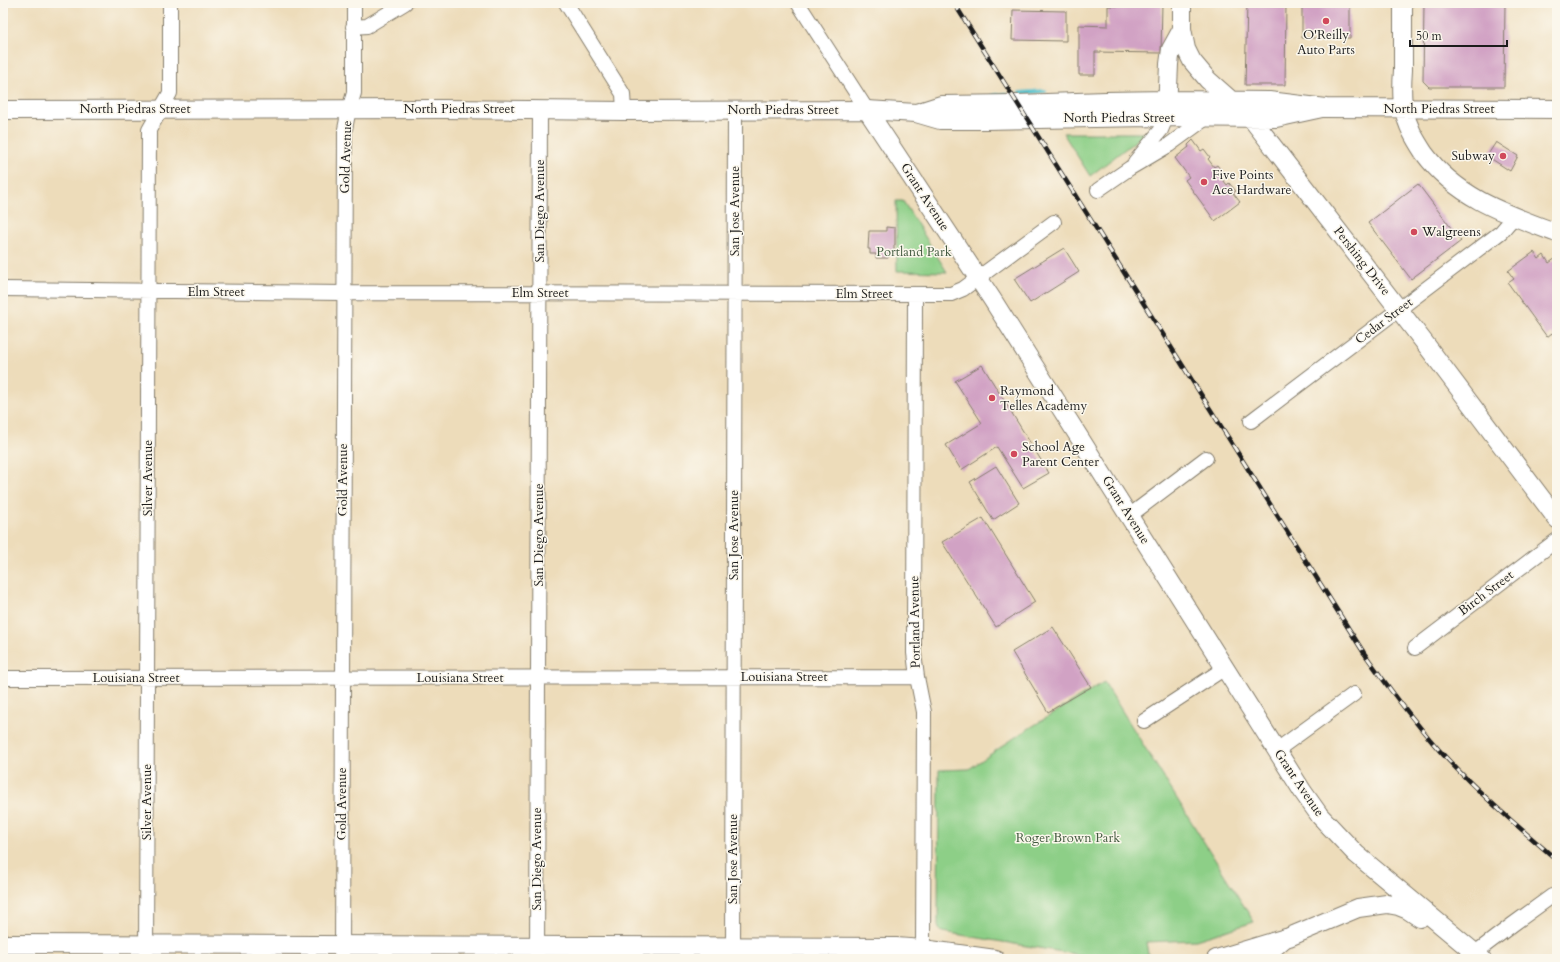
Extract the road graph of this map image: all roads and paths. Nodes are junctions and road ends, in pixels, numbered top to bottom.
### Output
1 (170, 3) edge
2 (354, 3) edge
3 (405, 3) edge
4 (566, 3) edge
5 (798, 3) edge
6 (1182, 3) edge
7 (1403, 3) edge
8 (354, 27) junction
9 (1182, 29) junction
10 (1168, 100) junction
11 (1231, 101) junction
12 (349, 108) junction
13 (1322, 108) junction
14 (1404, 109) junction
15 (1557, 109) edge
16 (3, 110) edge
17 (160, 110) junction
18 (540, 110) junction
19 (735, 110) junction
20 (867, 110) junction
21 (624, 111) junction
22 (916, 113) junction
23 (1166, 118) junction
24 (1206, 118) junction
25 (1251, 118) junction
26 (1130, 168) junction
27 (1098, 190) dead end
28 (1514, 217) junction
29 (1054, 222) dead end
30 (1557, 233) edge
31 (978, 277) junction
32 (3, 289) edge
33 (148, 292) junction
34 (344, 293) junction
35 (540, 293) junction
36 (735, 294) junction
37 (915, 294) junction
38 (1399, 309) junction
39 (1251, 421) dead end
40 (1206, 458) dead end
41 (1129, 516) junction
42 (1557, 520) edge
43 (1557, 540) edge
44 (1415, 648) dead end
45 (1225, 668) junction
46 (538, 677) junction
47 (734, 677) junction
48 (917, 677) junction
49 (3, 678) edge
50 (147, 678) junction
51 (342, 678) junction
52 (1354, 694) dead end
53 (1144, 721) dead end
54 (1277, 750) junction
55 (1552, 896) dead end
56 (1454, 935) junction
57 (1289, 938) junction
58 (3, 944) edge
59 (923, 949) junction
60 (146, 952) edge
61 (342, 952) edge
62 (537, 952) edge
63 (733, 953) edge
64 (1476, 957) edge
65 (995, 959) edge
66 (1216, 959) edge
67 (1244, 959) edge
68 (1264, 959) edge

1 - 17 street, Silver Avenue
2 - 8 street, Gold Avenue
3 - 8 street
4 - 21 street
5 - 20 street, Grant Avenue
6 - 9 main road, Pershing Drive
7 - 14 main road
8 - 12 street, Gold Avenue
9 - 10 main road
9 - 11 main road, Pershing Drive
10 - 11 main road, North Piedras Street
10 - 22 main road, North Piedras Street
10 - 23 main road
11 - 13 main road, North Piedras Street
11 - 25 main road, Pershing Drive
12 - 17 main road, North Piedras Street
12 - 18 main road, North Piedras Street
12 - 34 street, Gold Avenue
13 - 14 main road, North Piedras Street
13 - 25 main road, North Piedras Street
14 - 15 main road, North Piedras Street
14 - 28 main road
16 - 17 main road, North Piedras Street
17 - 33 street, Silver Avenue
18 - 21 main road, North Piedras Street
18 - 35 street, San Diego Avenue
19 - 20 main road, North Piedras Street
19 - 21 main road, North Piedras Street
19 - 36 street, San Jose Avenue
20 - 22 main road, North Piedras Street
20 - 31 main road, Grant Avenue
22 - 23 main road, North Piedras Street
23 - 24 main road, North Piedras Street
23 - 26 street
24 - 25 main road, North Piedras Street
24 - 26 street
25 - 38 main road, Pershing Drive
26 - 27 street
28 - 30 main road
28 - 38 street, Cedar Street
29 - 31 street, Elm Street
31 - 37 street, Elm Street
31 - 41 main road, Grant Avenue
32 - 33 street, Elm Street
33 - 34 street, Elm Street
33 - 50 street, Silver Avenue
34 - 35 street, Elm Street
34 - 51 street, Gold Avenue
35 - 36 street, Elm Street
35 - 46 street, San Diego Avenue
36 - 37 street, Elm Street
36 - 47 street, San Jose Avenue
37 - 48 street, Portland Avenue
38 - 39 street, Cedar Street
38 - 42 main road, Pershing Drive
40 - 41 street
41 - 45 main road, Grant Avenue
43 - 44 street, Birch Street
45 - 53 street
45 - 54 main road, Grant Avenue
46 - 47 street, Louisiana Street
46 - 51 street, Louisiana Street
46 - 62 street, San Diego Avenue
47 - 48 street, Louisiana Street
47 - 63 street, San Jose Avenue
48 - 59 street, Portland Avenue
49 - 50 street, Louisiana Street
50 - 51 street, Louisiana Street
50 - 60 street, Silver Avenue
51 - 61 street, Gold Avenue
52 - 54 street
54 - 56 main road, Grant Avenue
55 - 64 street
56 - 57 main road
56 - 64 main road, Grant Avenue
57 - 66 main road
57 - 67 street
57 - 68 street
58 - 60 main road
59 - 63 main road
59 - 65 main road
60 - 61 main road
61 - 62 main road
62 - 63 main road

